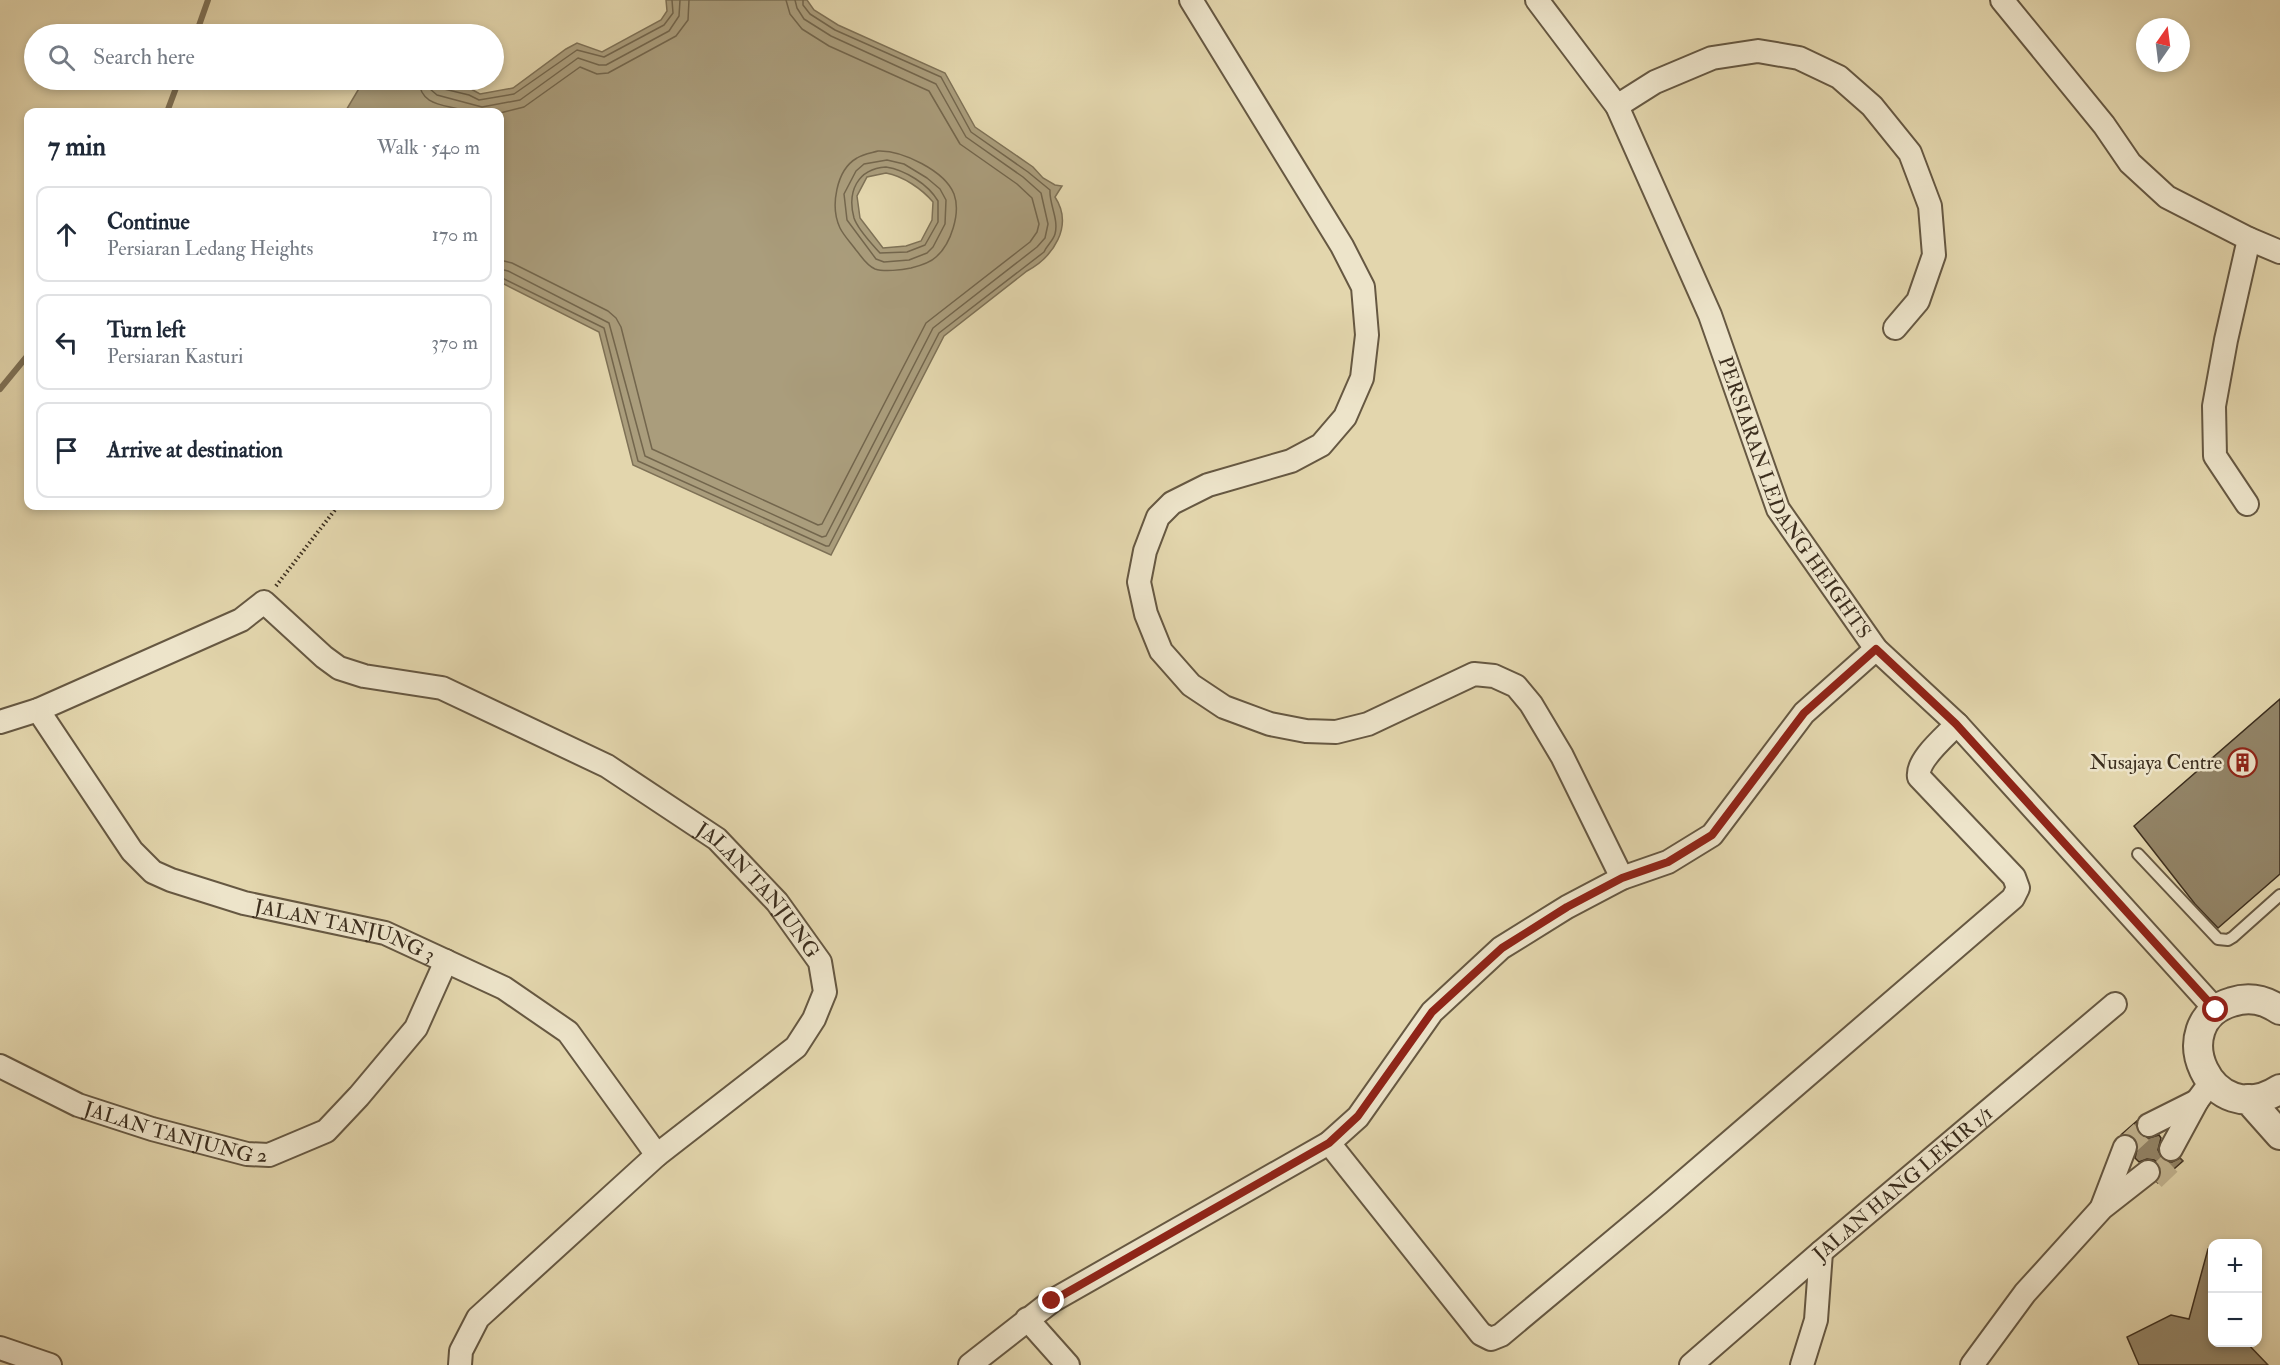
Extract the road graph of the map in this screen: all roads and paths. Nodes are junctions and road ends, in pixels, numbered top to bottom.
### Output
1 (1191, 0) edge
2 (1538, 0) edge
3 (2002, 0) edge
4 (1617, 106) junction
5 (2249, 239) junction
6 (2280, 252) edge
7 (1895, 328) dead end
8 (2247, 504) dead end
9 (335, 510) edge
10 (264, 602) junction
11 (1876, 649) junction
12 (38, 710) junction
13 (0, 722) edge
14 (1956, 724) junction
15 (2138, 854) dead end
16 (1622, 878) junction
17 (2280, 895) edge
18 (446, 961) junction
19 (2277, 1003) edge
20 (2115, 1004) dead end
21 (2216, 1010) junction
22 (0, 1066) edge
23 (2280, 1089) edge
24 (2204, 1092) junction
25 (2248, 1099) junction
26 (2152, 1128) tunnel mouth
27 (2280, 1135) edge
28 (1329, 1143) junction
29 (2129, 1151) tunnel mouth
30 (2175, 1152) tunnel mouth
31 (657, 1155) junction
32 (2151, 1175) tunnel mouth
33 (2102, 1209) junction
34 (1821, 1252) junction
35 (1027, 1319) junction
36 (0, 1348) edge
37 (50, 1365) edge
38 (460, 1365) edge
39 (970, 1365) edge
40 (1068, 1365) edge
41 (1691, 1365) edge
42 (1802, 1365) edge
43 (1972, 1365) edge

1 - 16 street
2 - 4 street, PERSIARAN LEDANG HEIGHTS
3 - 5 street
4 - 7 street
4 - 11 street, PERSIARAN LEDANG HEIGHTS
5 - 6 street
5 - 8 street
9 - 10 path
10 - 12 street
10 - 31 street, JALAN TANJUNG
11 - 14 street, PERSIARAN LEDANG HEIGHTS
11 - 16 street
12 - 13 street
12 - 18 street, JALAN TANJUNG 3
14 - 21 street, PERSIARAN LEDANG HEIGHTS
14 - 28 street
15 - 17 lane
16 - 28 street
18 - 22 street, JALAN TANJUNG 2
18 - 31 street, JALAN TANJUNG 3
19 - 21 street
20 - 34 street, JALAN HANG LEKIR 1/1
21 - 24 street
23 - 25 street
24 - 25 street
24 - 26 street
24 - 30 street
25 - 27 street
28 - 35 street
29 - 33 street
31 - 38 street, JALAN TANJUNG
32 - 33 street
33 - 43 street
34 - 41 street, JALAN HANG LEKIR 1/1
34 - 42 street
35 - 39 street
35 - 40 street
36 - 37 street

